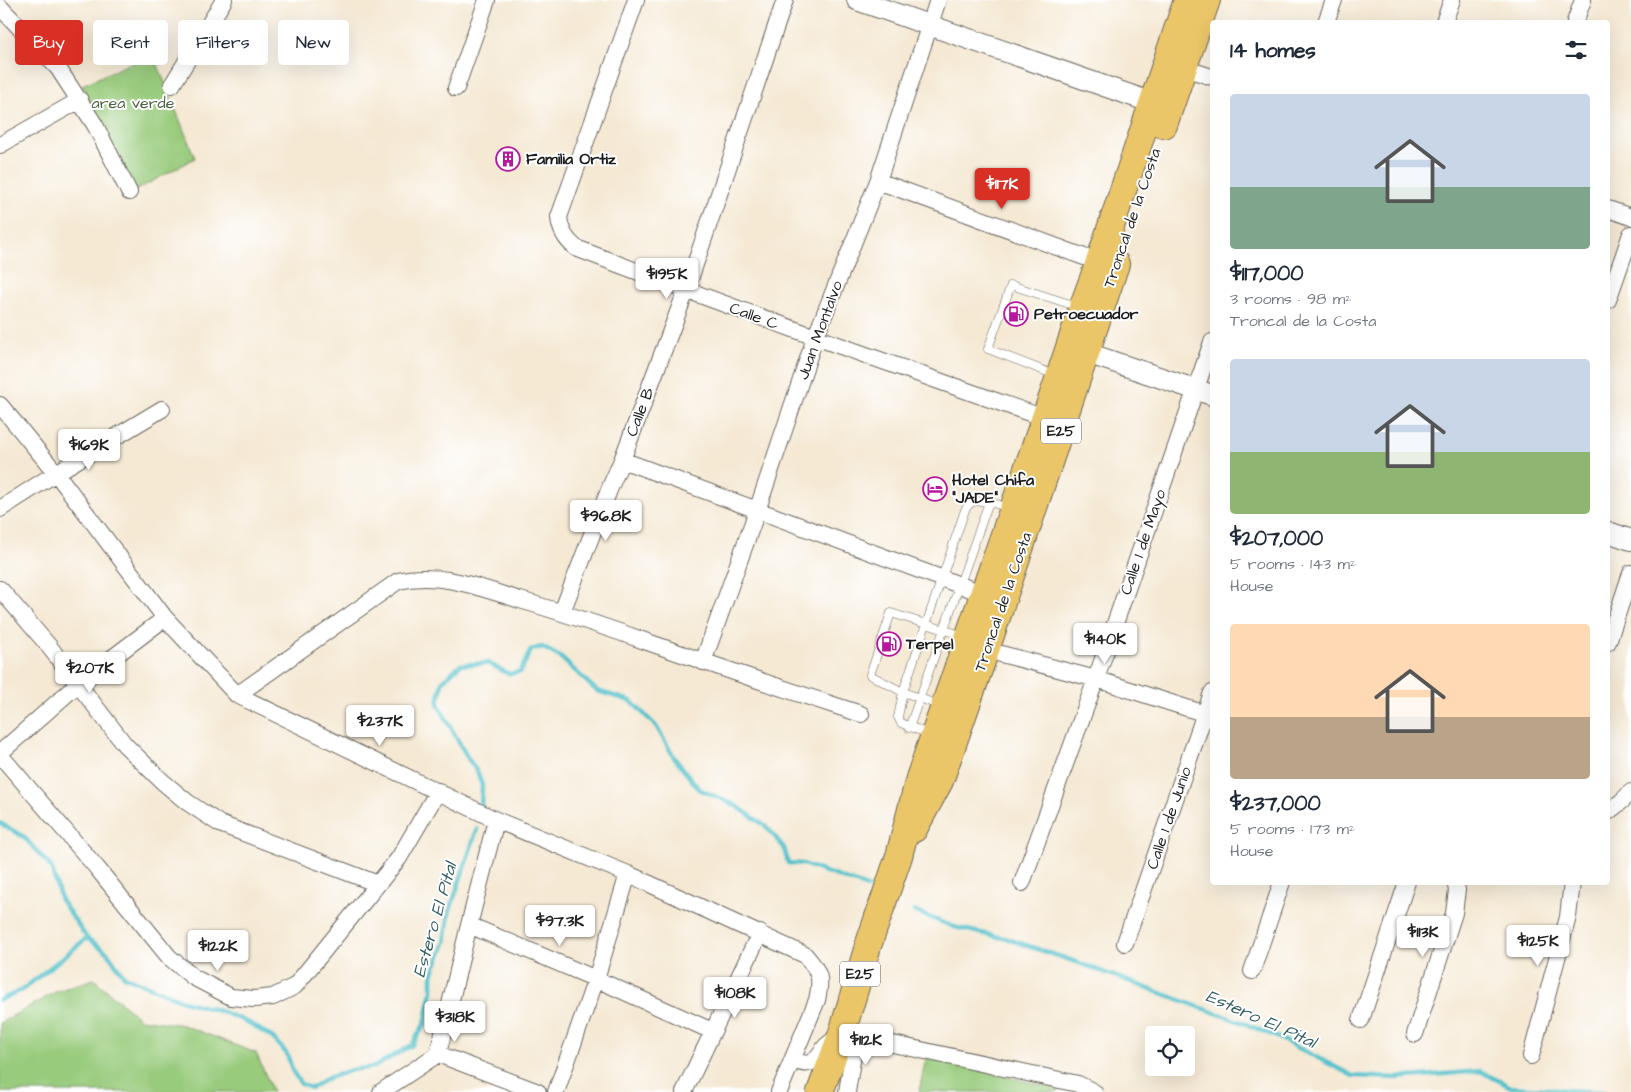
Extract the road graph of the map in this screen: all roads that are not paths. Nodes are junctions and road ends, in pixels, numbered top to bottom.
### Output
1 (487, 0) edge
2 (636, 0) edge
3 (785, 0) edge
4 (857, 0) edge
5 (938, 0) edge
6 (1187, 0) edge
7 (1207, 0) edge
8 (1334, 0) edge
9 (1452, 0) edge
10 (1583, 0) edge
11 (220, 1) edge
12 (0, 7) edge
13 (1327, 20) edge
14 (1445, 20) edge
15 (1576, 20) edge
16 (930, 25) junction
17 (1184, 68) junction
18 (1210, 76) edge
19 (172, 85) dead end
20 (456, 88) dead end
21 (80, 100) junction
22 (1153, 103) junction
23 (0, 145) edge
24 (878, 181) junction
25 (129, 192) dead end
26 (1610, 210) edge
27 (1631, 217) edge
28 (1631, 234) edge
29 (1107, 265) junction
30 (686, 291) junction
31 (1610, 294) edge
32 (1090, 311) junction
33 (815, 338) junction
34 (1088, 353) junction
35 (1210, 354) edge
36 (1059, 377) junction
37 (1204, 392) edge
38 (0, 405) edge
39 (162, 409) dead end
40 (1044, 418) junction
41 (622, 460) junction
42 (56, 473) junction
43 (1001, 505) junction
44 (0, 509) edge
45 (757, 511) junction
46 (1610, 533) edge
47 (1631, 540) edge
48 (1631, 573) edge
49 (941, 578) junction
50 (0, 589) edge
51 (972, 590) junction
52 (562, 612) junction
53 (165, 618) junction
54 (926, 623) junction
55 (944, 630) junction
56 (1610, 636) edge
57 (977, 644) junction
58 (703, 662) junction
59 (1096, 679) junction
60 (78, 684) junction
61 (903, 692) junction
62 (237, 695) junction
63 (931, 702) junction
64 (862, 714) dead end
65 (1209, 715) edge
66 (921, 731) junction
67 (0, 754) edge
68 (438, 792) junction
69 (1628, 799) edge
70 (1610, 811) edge
71 (496, 820) junction
72 (899, 856) junction
73 (628, 874) junction
74 (1022, 883) dead end
75 (378, 884) junction
76 (1281, 885) edge
77 (1406, 885) edge
78 (1456, 885) edge
79 (1572, 885) edge
80 (469, 924) junction
81 (760, 933) junction
82 (1125, 943) dead end
83 (1252, 971) dead end
84 (596, 979) junction
85 (1361, 1020) dead end
86 (712, 1031) junction
87 (1415, 1034) dead end
88 (849, 1035) junction
89 (438, 1054) junction
90 (1531, 1056) dead end
91 (793, 1060) junction
92 (382, 1092) edge
93 (538, 1092) edge
94 (556, 1092) edge
95 (684, 1092) edge
96 (779, 1092) edge
97 (820, 1092) edge
98 (847, 1092) edge
99 (1094, 1092) edge

1 - 20 street
2 - 30 street, Calle C
3 - 30 street, Calle B
4 - 16 street
5 - 16 street, Juan Montalvo
6 - 22 highway, Troncal de la Costa / E25
7 - 17 highway, Troncal de la Costa / E25
8 - 13 street
9 - 14 street
10 - 15 street
11 - 19 street
12 - 21 street
16 - 22 street
16 - 24 street, Juan Montalvo
17 - 18 street
17 - 29 highway, Troncal de la Costa / E25
21 - 23 street
21 - 25 street
22 - 29 highway, Troncal de la Costa / E25
24 - 29 street
24 - 33 street, Juan Montalvo
26 - 27 street
28 - 31 street
29 - 32 highway, Troncal de la Costa / E25
30 - 33 street, Calle C
30 - 41 street, Calle B
32 - 34 highway, Troncal de la Costa / E25
32 - 36 highway, Troncal de la Costa / E25
32 - 36 lane
33 - 40 street, Calle C
33 - 45 street, Juan Montalvo
34 - 37 street
34 - 57 highway, Troncal de la Costa / E25
35 - 37 street, Calle 1 de Mayo
36 - 40 highway, Troncal de la Costa / E25
37 - 59 street, Calle 1 de Mayo
38 - 42 street
39 - 42 street
40 - 43 highway, Troncal de la Costa / E25
41 - 45 street
41 - 52 street, Calle B
42 - 44 street
42 - 53 street
43 - 49 lane
43 - 51 highway, Troncal de la Costa / E25
45 - 49 street
45 - 58 street, Juan Montalvo
46 - 47 street
48 - 56 street
49 - 51 street
49 - 54 lane
50 - 60 street
51 - 55 lane
51 - 57 highway, Troncal de la Costa / E25
52 - 58 street
52 - 62 street
53 - 60 street
53 - 62 street
54 - 55 lane
54 - 61 lane
54 - 61 lane
55 - 57 lane
55 - 63 lane
57 - 59 street
57 - 63 highway, Troncal de la Costa / E25
57 - 72 highway, Troncal de la Costa / E25
58 - 64 street
59 - 65 street
59 - 74 street, Calle 1 de Mayo
60 - 67 street
60 - 75 street
61 - 63 lane
61 - 66 lane
62 - 68 street
63 - 66 highway, Troncal de la Costa / E25
65 - 82 street, Calle 1 de Junio
66 - 72 highway, Troncal de la Costa / E25
67 - 75 street
68 - 71 street
68 - 75 street
69 - 70 street
71 - 73 street
71 - 80 street
72 - 88 highway, Troncal de la Costa / E25
73 - 81 street
73 - 84 street
76 - 83 street
77 - 85 street
78 - 87 street
79 - 90 street
80 - 84 street
80 - 89 street
81 - 86 street
81 - 91 street
84 - 86 street
84 - 94 street
86 - 95 street
88 - 91 street
88 - 97 highway, Troncal de la Costa / E25
88 - 98 street
88 - 99 street
89 - 92 street
89 - 93 street
91 - 96 street

